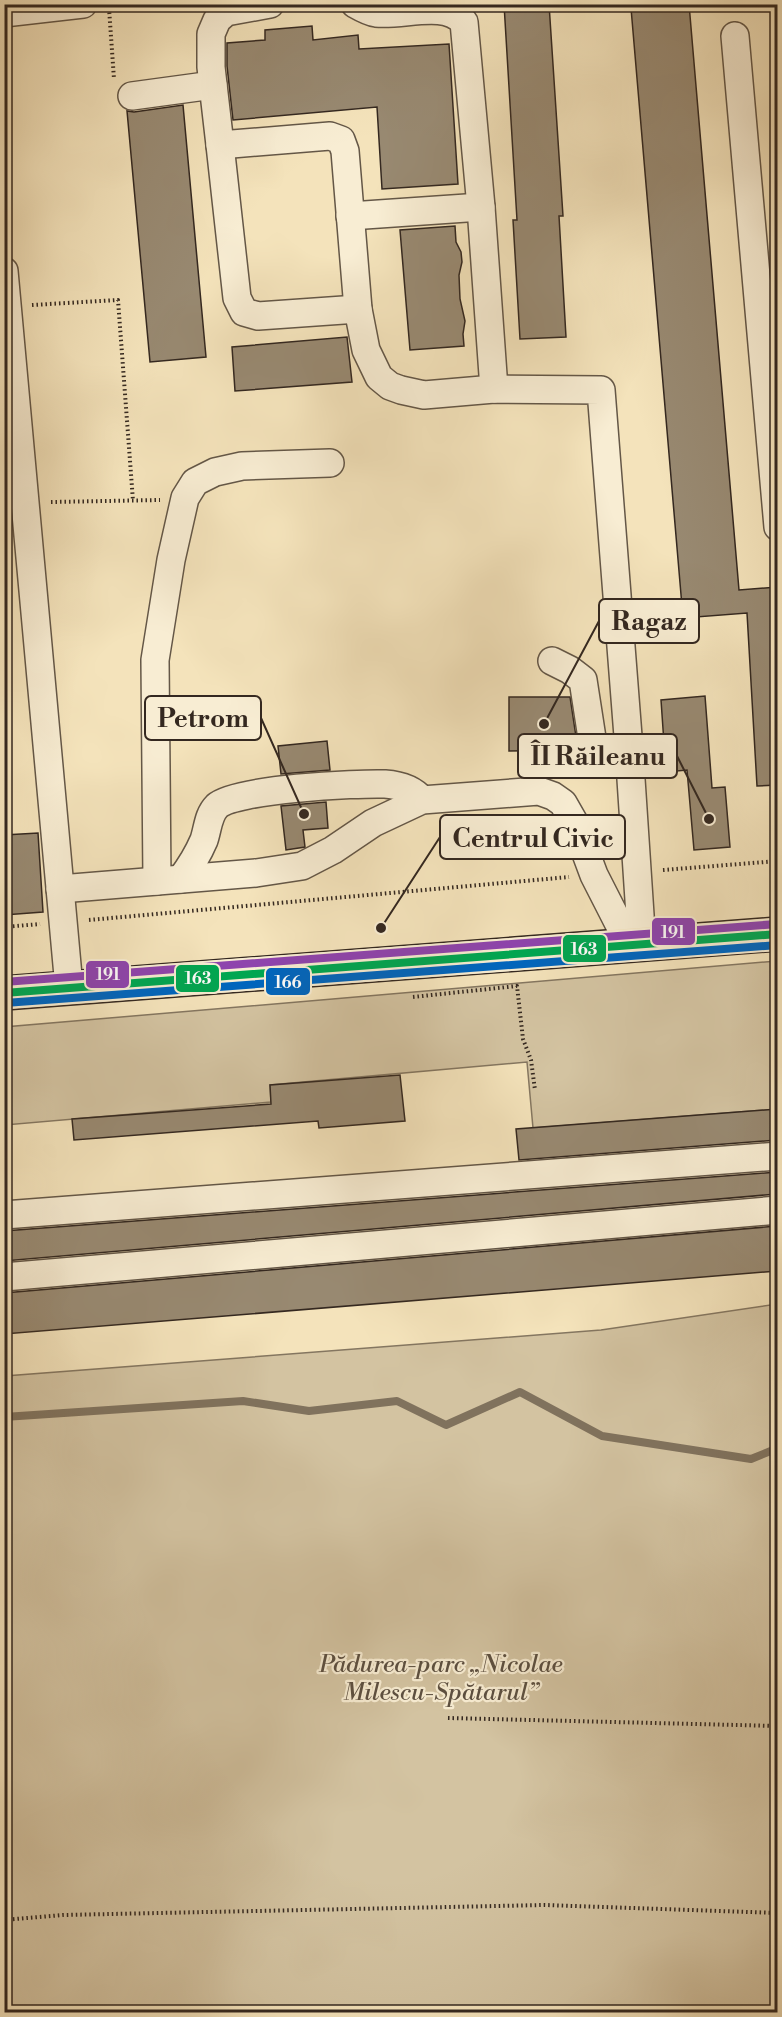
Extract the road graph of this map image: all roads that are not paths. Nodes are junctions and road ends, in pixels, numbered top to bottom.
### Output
1 (83, 4) edge
2 (270, 4) edge
3 (355, 4) edge
4 (4, 13) edge
5 (735, 36) dead end
6 (213, 85) junction
7 (132, 96) road end
8 (220, 144) junction
9 (481, 207) junction
10 (350, 216) junction
11 (4, 271) edge
12 (358, 309) junction
13 (494, 389) junction
14 (330, 463) dead end
15 (777, 527) edge
16 (552, 661) dead end
17 (630, 749) junction
18 (422, 800) junction
19 (169, 880) junction
20 (60, 889) junction
21 (777, 934) edge
22 (642, 945) junction
23 (69, 987) junction
24 (4, 993) edge
25 (777, 1156) edge
26 (777, 1210) edge
27 (4, 1215) edge
28 (4, 1277) edge

1 - 4 lane
2 - 6 lane
3 - 9 lane
5 - 15 lane
6 - 7 lane
6 - 8 lane
8 - 10 lane
8 - 12 lane
9 - 10 lane
9 - 13 lane
10 - 12 lane
11 - 20 lane
12 - 13 lane
13 - 17 lane
14 - 19 lane
16 - 17 lane
17 - 22 lane
18 - 19 lane
18 - 19 lane
18 - 22 lane
19 - 20 lane
20 - 23 lane
21 - 22 main road
22 - 23 main road
23 - 24 main road
25 - 27 lane
26 - 28 lane

